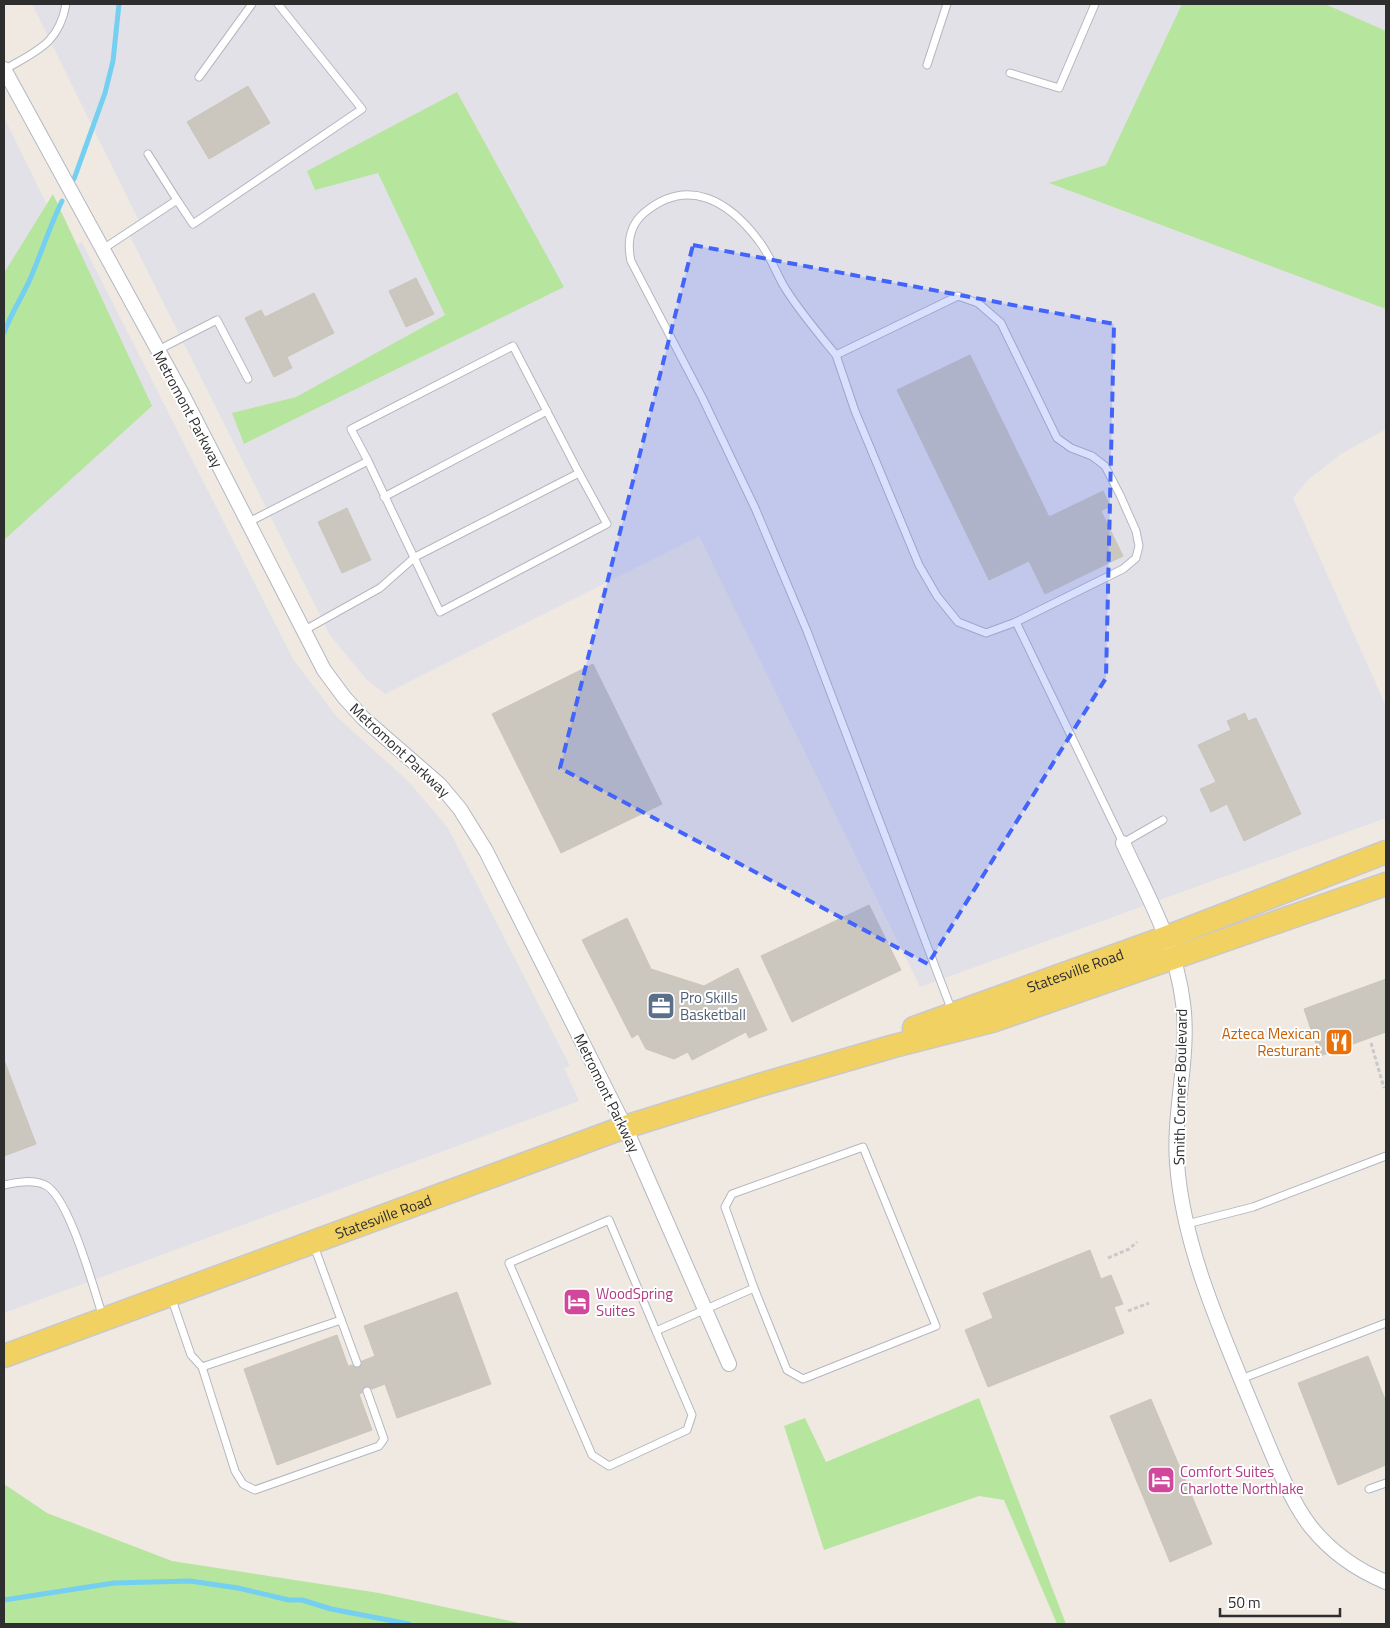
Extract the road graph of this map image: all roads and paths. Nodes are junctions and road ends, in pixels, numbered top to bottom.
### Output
1 (66, 4) edge
2 (252, 4) edge
3 (278, 4) edge
4 (947, 4) edge
5 (1095, 4) edge
6 (927, 65) dead end
7 (4, 70) edge
8 (1010, 73) dead end
9 (199, 77) dead end
10 (148, 154) dead end
11 (177, 200) junction
12 (103, 249) junction
13 (158, 350) junction
14 (836, 355) junction
15 (248, 379) dead end
16 (547, 412) junction
17 (368, 461) junction
18 (579, 473) junction
19 (384, 497) junction
20 (247, 523) junction
21 (415, 557) junction
22 (1016, 622) junction
23 (303, 632) junction
24 (1163, 820) dead end
25 (1122, 843) junction
26 (1386, 852) edge
27 (1386, 884) edge
28 (1167, 938) junction
29 (1175, 959) junction
30 (954, 1014) junction
31 (1371, 1043) dead end
32 (763, 1084) junction
33 (1384, 1088) dead end
34 (625, 1127) junction
35 (1386, 1156) edge
36 (4, 1185) edge
37 (1187, 1224) junction
38 (1137, 1242) dead end
39 (312, 1243) junction
40 (1108, 1258) dead end
41 (754, 1288) junction
42 (170, 1295) junction
43 (1150, 1303) dead end
44 (705, 1309) junction
45 (1128, 1311) dead end
46 (104, 1320) junction
47 (341, 1320) junction
48 (1386, 1323) edge
49 (656, 1331) junction
50 (4, 1356) edge
51 (357, 1363) dead end
52 (729, 1364) dead end
53 (202, 1367) junction
54 (1241, 1379) junction
55 (367, 1391) dead end
56 (1386, 1483) edge
57 (1369, 1489) dead end
58 (1386, 1582) edge

1 - 7 lane
2 - 9 lane
3 - 11 lane
4 - 6 lane
5 - 8 lane
7 - 12 street, Metromont Parkway
10 - 11 lane
11 - 12 lane
12 - 13 street, Metromont Parkway
13 - 15 lane
13 - 20 street, Metromont Parkway
14 - 22 lane
14 - 22 lane
14 - 30 lane
16 - 17 lane
16 - 18 lane
16 - 19 lane
17 - 19 lane
17 - 20 lane
18 - 21 lane
18 - 21 lane
19 - 21 lane
20 - 23 street, Metromont Parkway
21 - 23 lane
22 - 25 lane, Smith Corners Boulevard
23 - 34 street, Metromont Parkway
24 - 25 lane
25 - 28 street, Smith Corners Boulevard
26 - 28 main road, Statesville Road
27 - 29 main road, Statesville Road
28 - 29 street, Smith Corners Boulevard
28 - 30 main road, Statesville Road
29 - 32 main road, Statesville Road
29 - 37 street, Smith Corners Boulevard
30 - 32 main road, Statesville Road
31 - 33 path
32 - 34 main road, Statesville Road
34 - 39 main road, Statesville Road
34 - 44 street, Metromont Parkway
35 - 37 lane
36 - 46 lane
37 - 54 street, Smith Corners Boulevard
38 - 40 path
39 - 42 main road, Statesville Road
39 - 47 lane
41 - 41 lane
41 - 44 lane
42 - 46 main road, Statesville Road
42 - 53 lane
43 - 45 path
44 - 49 lane
44 - 52 street, Metromont Parkway
46 - 50 main road, Statesville Road
47 - 51 lane
47 - 53 lane
48 - 54 lane
49 - 49 lane
53 - 55 lane
54 - 58 street, Smith Corners Boulevard
56 - 57 lane

